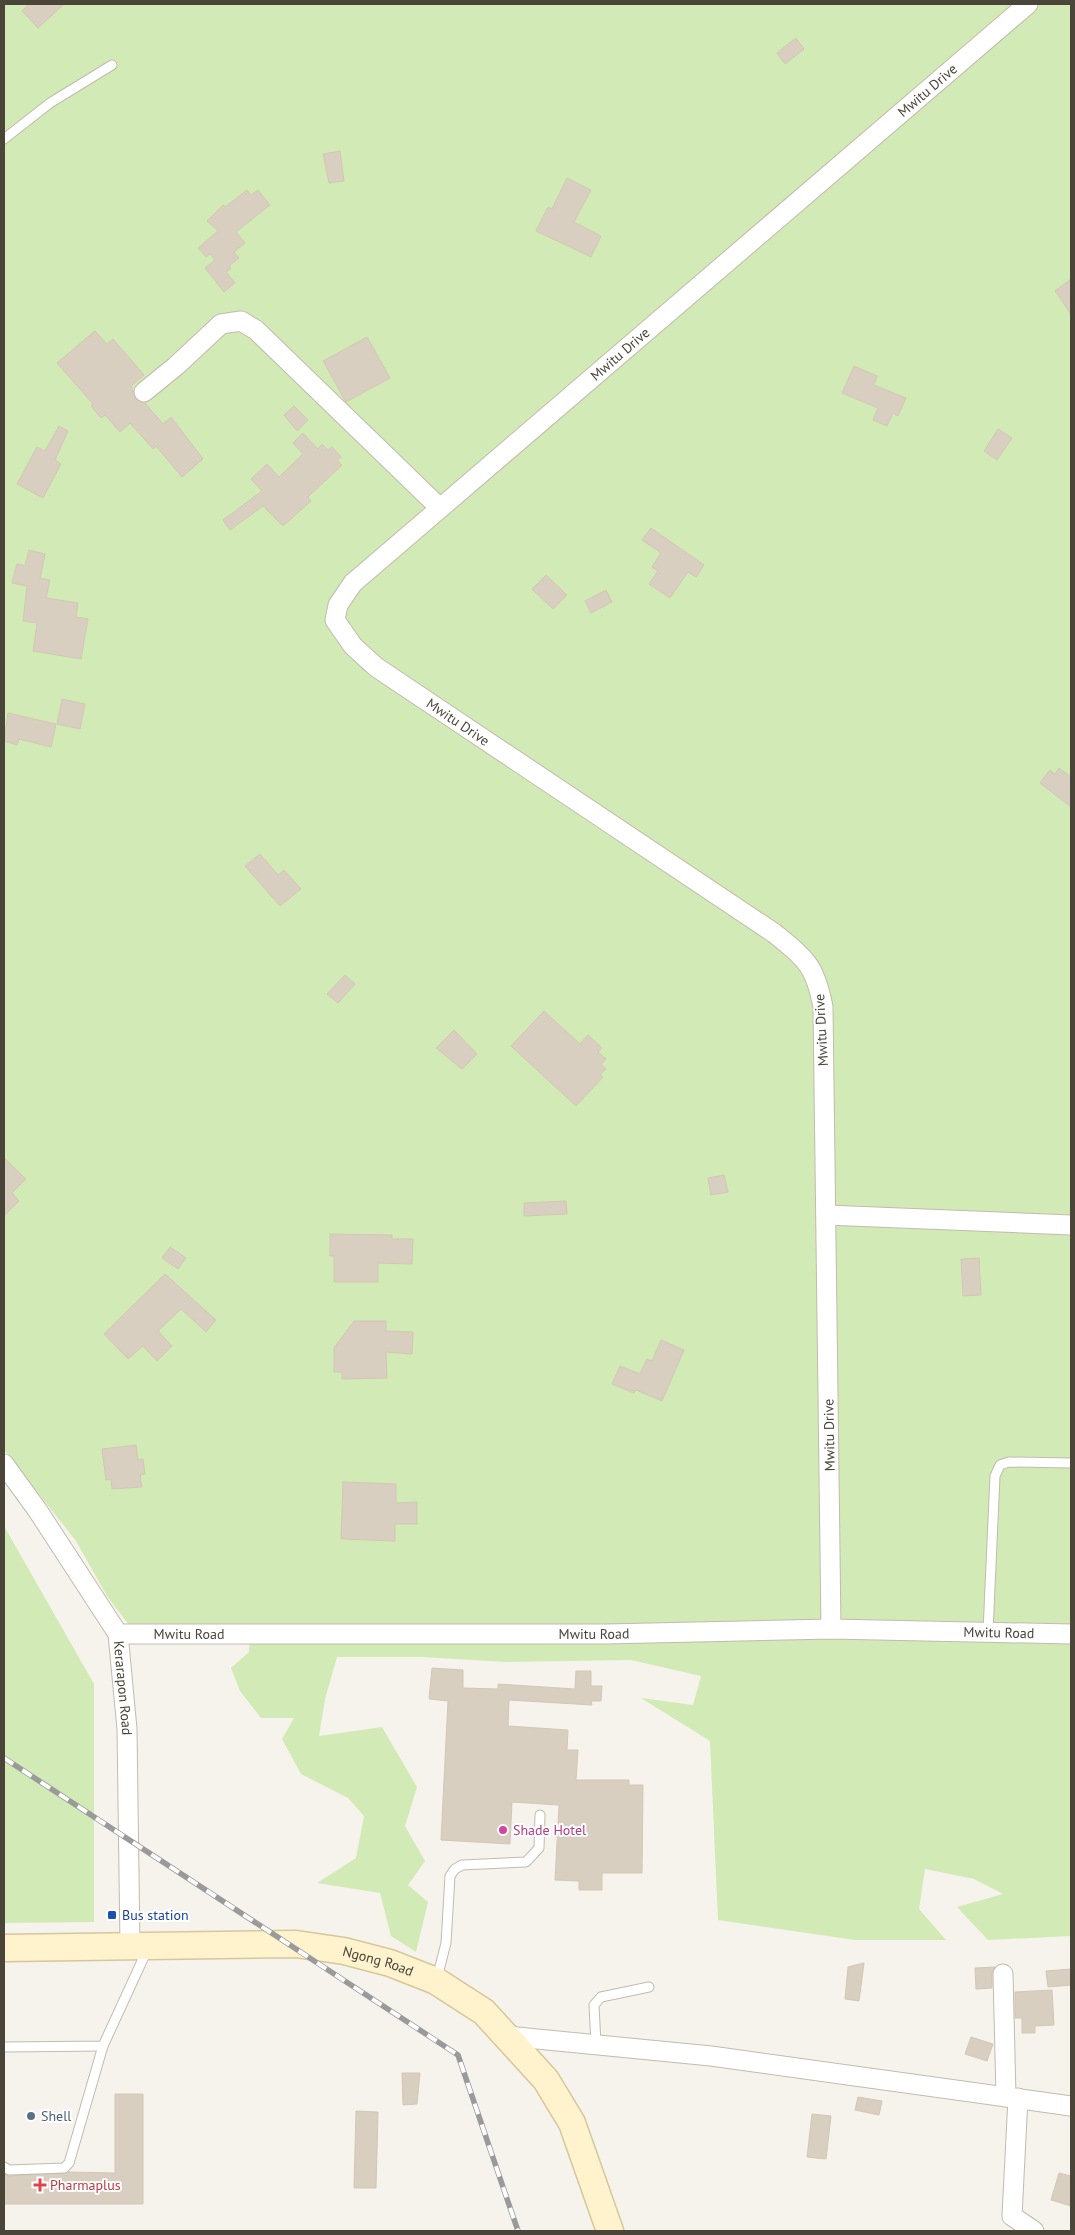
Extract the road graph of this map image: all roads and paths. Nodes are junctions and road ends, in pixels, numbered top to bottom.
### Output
1 (1028, 4) edge
2 (112, 65) dead end
3 (4, 139) edge
4 (144, 392) dead end
5 (440, 508) junction
6 (826, 1214) junction
7 (1071, 1225) edge
8 (1071, 1463) edge
9 (4, 1464) edge
10 (831, 1629) junction
11 (988, 1632) junction
12 (118, 1634) junction
13 (1071, 1634) edge
14 (540, 1815) dead end
15 (140, 1946) junction
16 (4, 1948) edge
17 (1003, 1974) dead end
18 (436, 1981) junction
19 (649, 1987) dead end
20 (507, 2036) junction
21 (596, 2044) junction
22 (103, 2046) junction
23 (4, 2047) edge
24 (1012, 2097) junction
25 (1071, 2106) edge
26 (4, 2167) edge
27 (610, 2231) edge
28 (1034, 2231) edge

1 - 5 street, Mwitu Drive
2 - 3 lane
4 - 5 street
5 - 6 street, Mwitu Drive
6 - 7 street
6 - 10 street, Mwitu Drive
8 - 11 lane
9 - 12 street, Kerarapon Road
10 - 11 street, Mwitu Road
10 - 12 street, Mwitu Road
11 - 13 street, Mwitu Road
12 - 15 street, Kerarapon Road
14 - 18 lane
15 - 16 main road, Ngong Road
15 - 18 main road, Ngong Road
15 - 22 lane
17 - 24 street
18 - 20 main road, Ngong Road
19 - 21 lane
20 - 21 street
20 - 27 main road, Ngong Road
21 - 24 street
22 - 23 lane
22 - 26 lane
24 - 25 street
24 - 28 street

